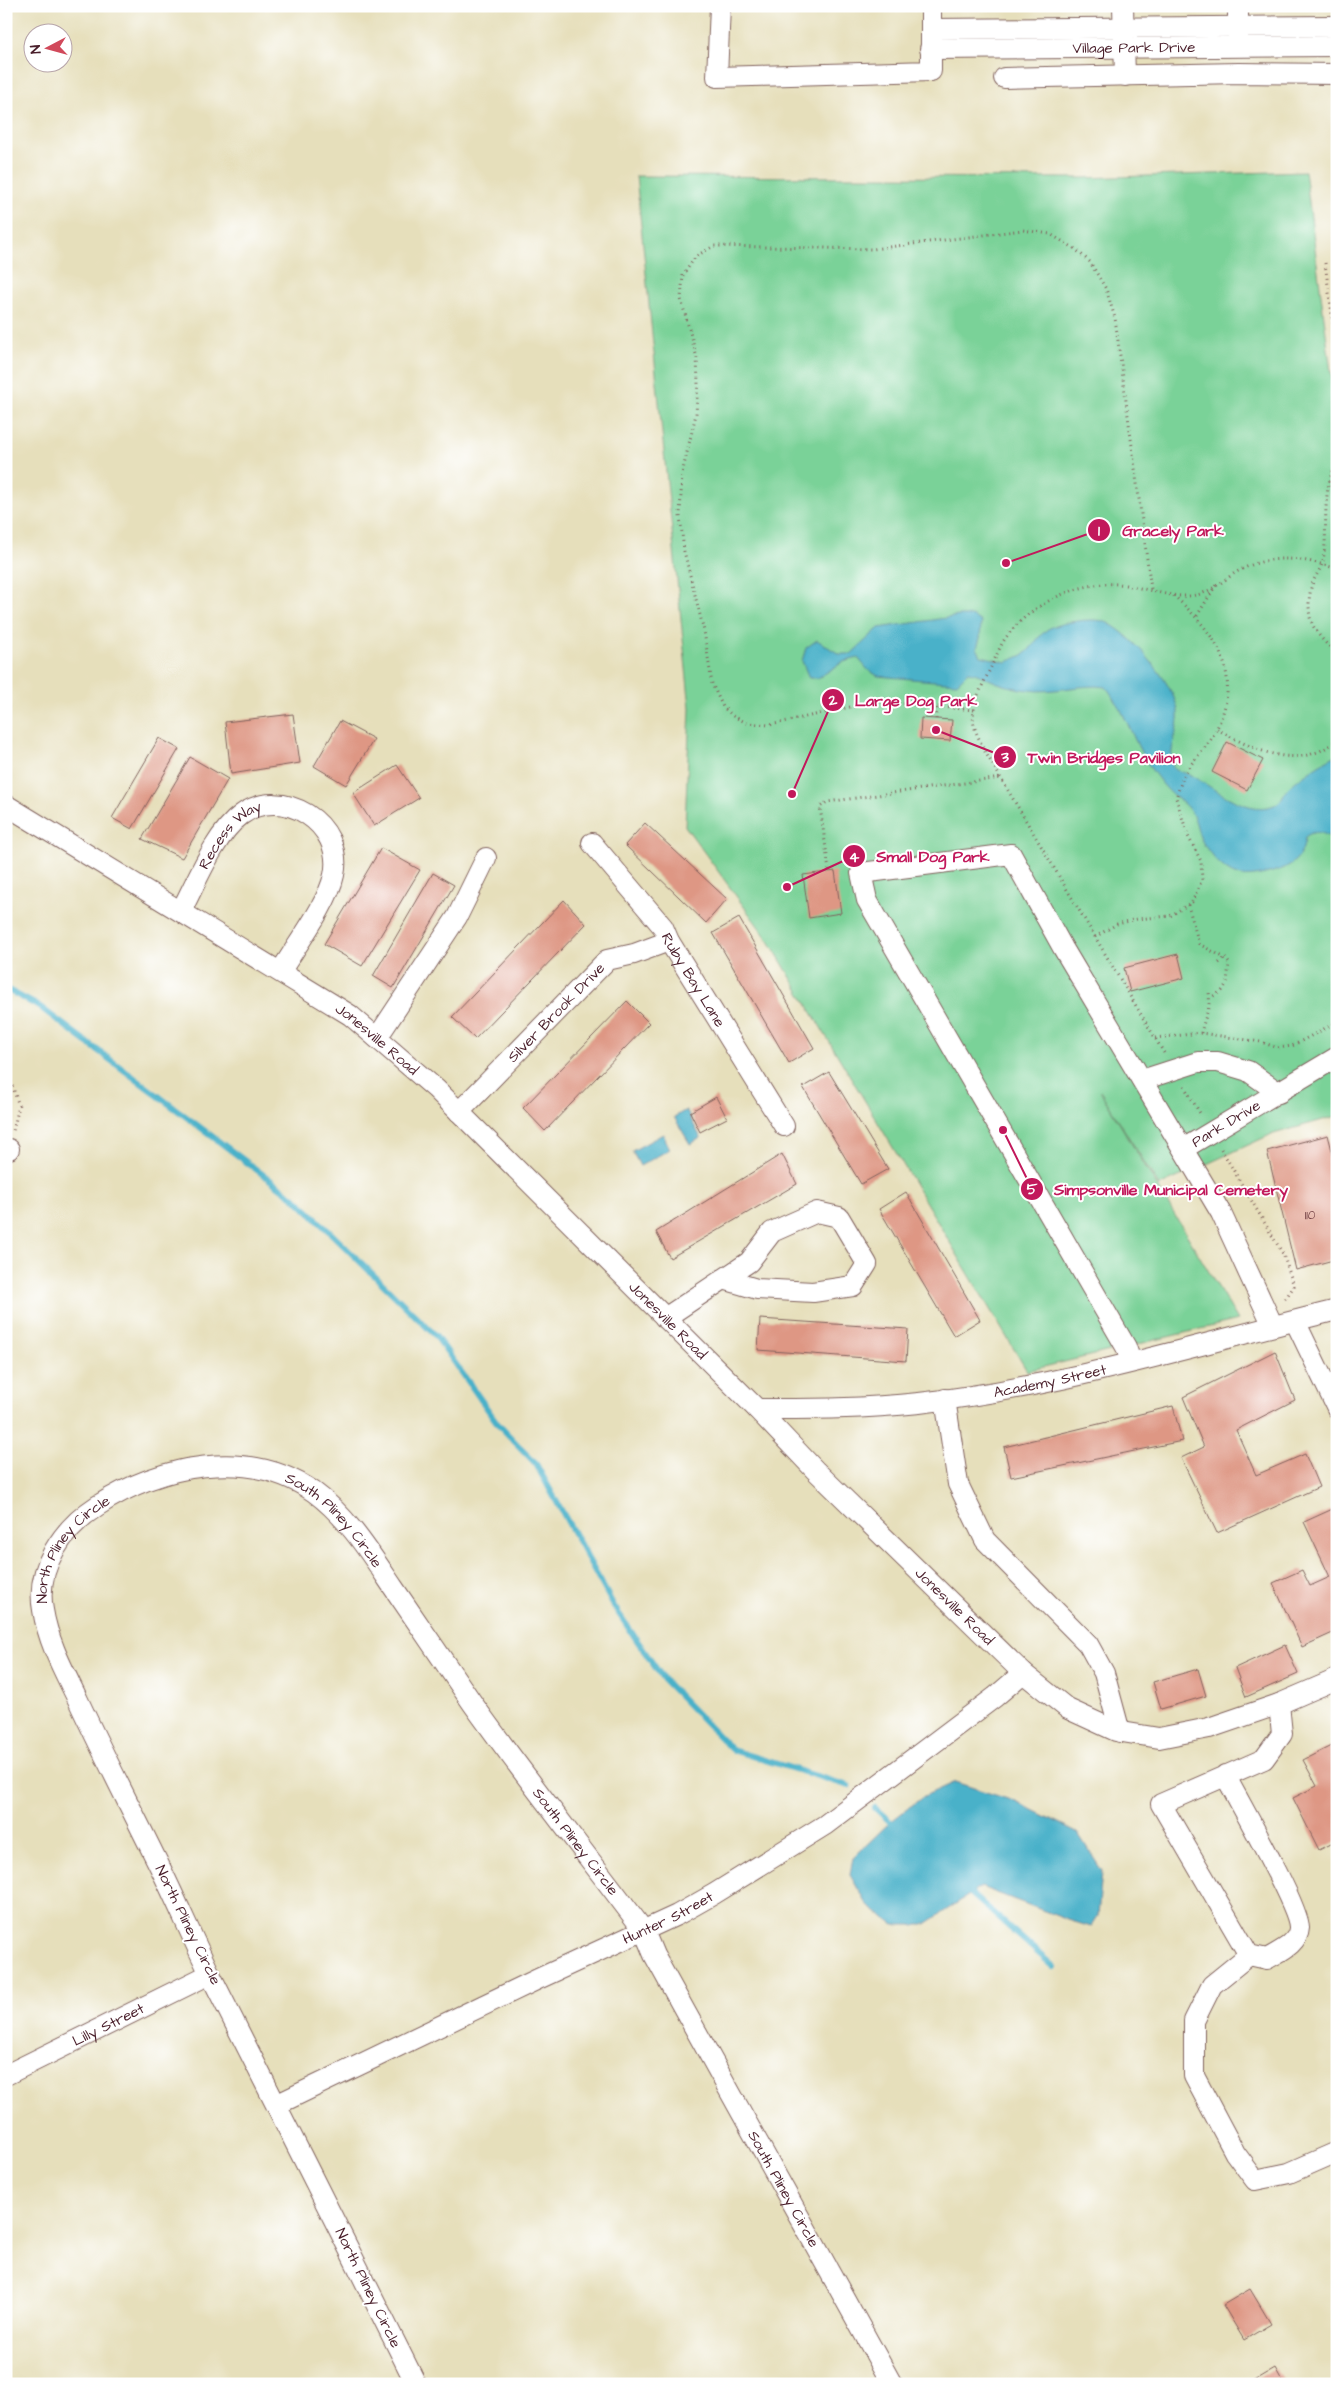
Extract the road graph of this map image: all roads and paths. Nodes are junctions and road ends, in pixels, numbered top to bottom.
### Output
1 (720, 6) edge
2 (931, 6) edge
3 (1124, 6) edge
4 (1238, 6) edge
5 (1337, 26) edge
6 (931, 29) junction
7 (1238, 36) junction
8 (1123, 37) junction
9 (1337, 46) edge
10 (930, 49) junction
11 (1239, 73) junction
12 (1337, 74) edge
13 (1125, 76) junction
14 (1004, 78) dead end
15 (1325, 263) dead end
16 (1337, 352) edge
17 (1337, 462) edge
18 (1322, 564) junction
19 (1337, 569) edge
20 (1217, 585) junction
21 (1151, 589) junction
22 (1171, 594) junction
23 (1197, 616) junction
24 (1337, 654) edge
25 (937, 706) junction
26 (974, 710) junction
27 (936, 719) dead end
28 (1216, 729) junction
29 (1337, 740) edge
30 (1001, 778) junction
31 (6, 805) edge
32 (592, 843) dead end
33 (486, 858) dead end
34 (829, 870) dead end
35 (1188, 905) junction
36 (181, 911) junction
37 (1095, 937) junction
38 (669, 941) junction
39 (1225, 958) junction
40 (1219, 963) dead end
41 (281, 971) junction
42 (1209, 992) dead end
43 (1210, 998) junction
44 (1337, 1022) edge
45 (1201, 1033) junction
46 (377, 1038) junction
47 (1155, 1038) junction
48 (1337, 1057) edge
49 (6, 1067) edge
50 (1174, 1070) junction
51 (1142, 1080) junction
52 (1278, 1093) junction
53 (460, 1112) junction
54 (784, 1126) dead end
55 (1211, 1133) junction
56 (1183, 1149) junction
57 (8, 1150) edge
58 (723, 1279) junction
59 (1284, 1301) dead end
60 (1337, 1310) edge
61 (665, 1318) junction
62 (1295, 1321) junction
63 (1273, 1326) junction
64 (1131, 1362) junction
65 (945, 1399) junction
66 (1337, 1408) edge
67 (757, 1409) junction
68 (132, 1486) joint
69 (1023, 1673) junction
70 (1337, 1679) edge
71 (1279, 1704) junction
72 (1120, 1732) junction
73 (1225, 1775) junction
74 (644, 1931) junction
75 (1249, 1955) junction
76 (210, 1974) junction
77 (6, 2075) edge
78 (278, 2104) junction
79 (1337, 2152) edge
80 (416, 2384) edge
81 (892, 2384) edge

1 - 10 street
2 - 6 street
3 - 8 street
4 - 7 street
5 - 7 street, Village Park Drive
6 - 8 street, Village Park Drive
6 - 10 street
7 - 8 street, Village Park Drive
7 - 9 street, Village Park Drive
7 - 11 street
8 - 10 street, Village Park Drive
8 - 13 street
11 - 12 street
11 - 13 street
13 - 14 street
15 - 16 path
17 - 18 path
18 - 19 path
18 - 20 path
18 - 24 path
20 - 22 path
20 - 23 path
21 - 22 path
21 - 25 path
21 - 26 path
22 - 23 path
23 - 28 path
25 - 26 path
25 - 27 path
26 - 30 path
28 - 29 path
28 - 35 path
30 - 34 path
30 - 37 path
31 - 36 street, Jonesville Road
32 - 38 street, Ruby Bay Lane
33 - 46 street
35 - 37 path
35 - 39 path
36 - 41 street, Jonesville Road
36 - 41 street, Recess Way
37 - 47 path
38 - 53 street, Silver Brook Drive
38 - 54 street, Ruby Bay Lane
39 - 40 path
39 - 43 path
41 - 46 street, Jonesville Road
42 - 43 path
43 - 45 path
44 - 45 path
45 - 47 path
46 - 53 street, Jonesville Road
47 - 50 path
48 - 52 street, Park Drive
49 - 57 path
50 - 51 street
50 - 52 street
50 - 55 path
51 - 56 street
51 - 64 street
52 - 55 street, Park Drive
53 - 61 street, Jonesville Road
55 - 56 street, Park Drive
55 - 59 path
56 - 63 street, Park Drive
58 - 58 street
58 - 61 street
60 - 62 street, Academy Street
61 - 67 street, Jonesville Road
62 - 63 street, Academy Street
62 - 66 street
63 - 64 street, Academy Street
64 - 65 street, Academy Street
65 - 67 street, Academy Street
65 - 72 street
67 - 69 street, Jonesville Road
68 - 74 street, South Pliney Circle
68 - 76 street, North Pliney Circle
69 - 72 street, Jonesville Road
69 - 74 street, Hunter Street
70 - 71 street, Jonesville Road
71 - 72 street, Jonesville Road
71 - 73 street
73 - 75 street
73 - 75 street
74 - 78 street, Hunter Street
74 - 81 street, South Pliney Circle
75 - 79 street
76 - 77 street, Lilly Street
76 - 78 street, North Pliney Circle
78 - 80 street, North Pliney Circle

